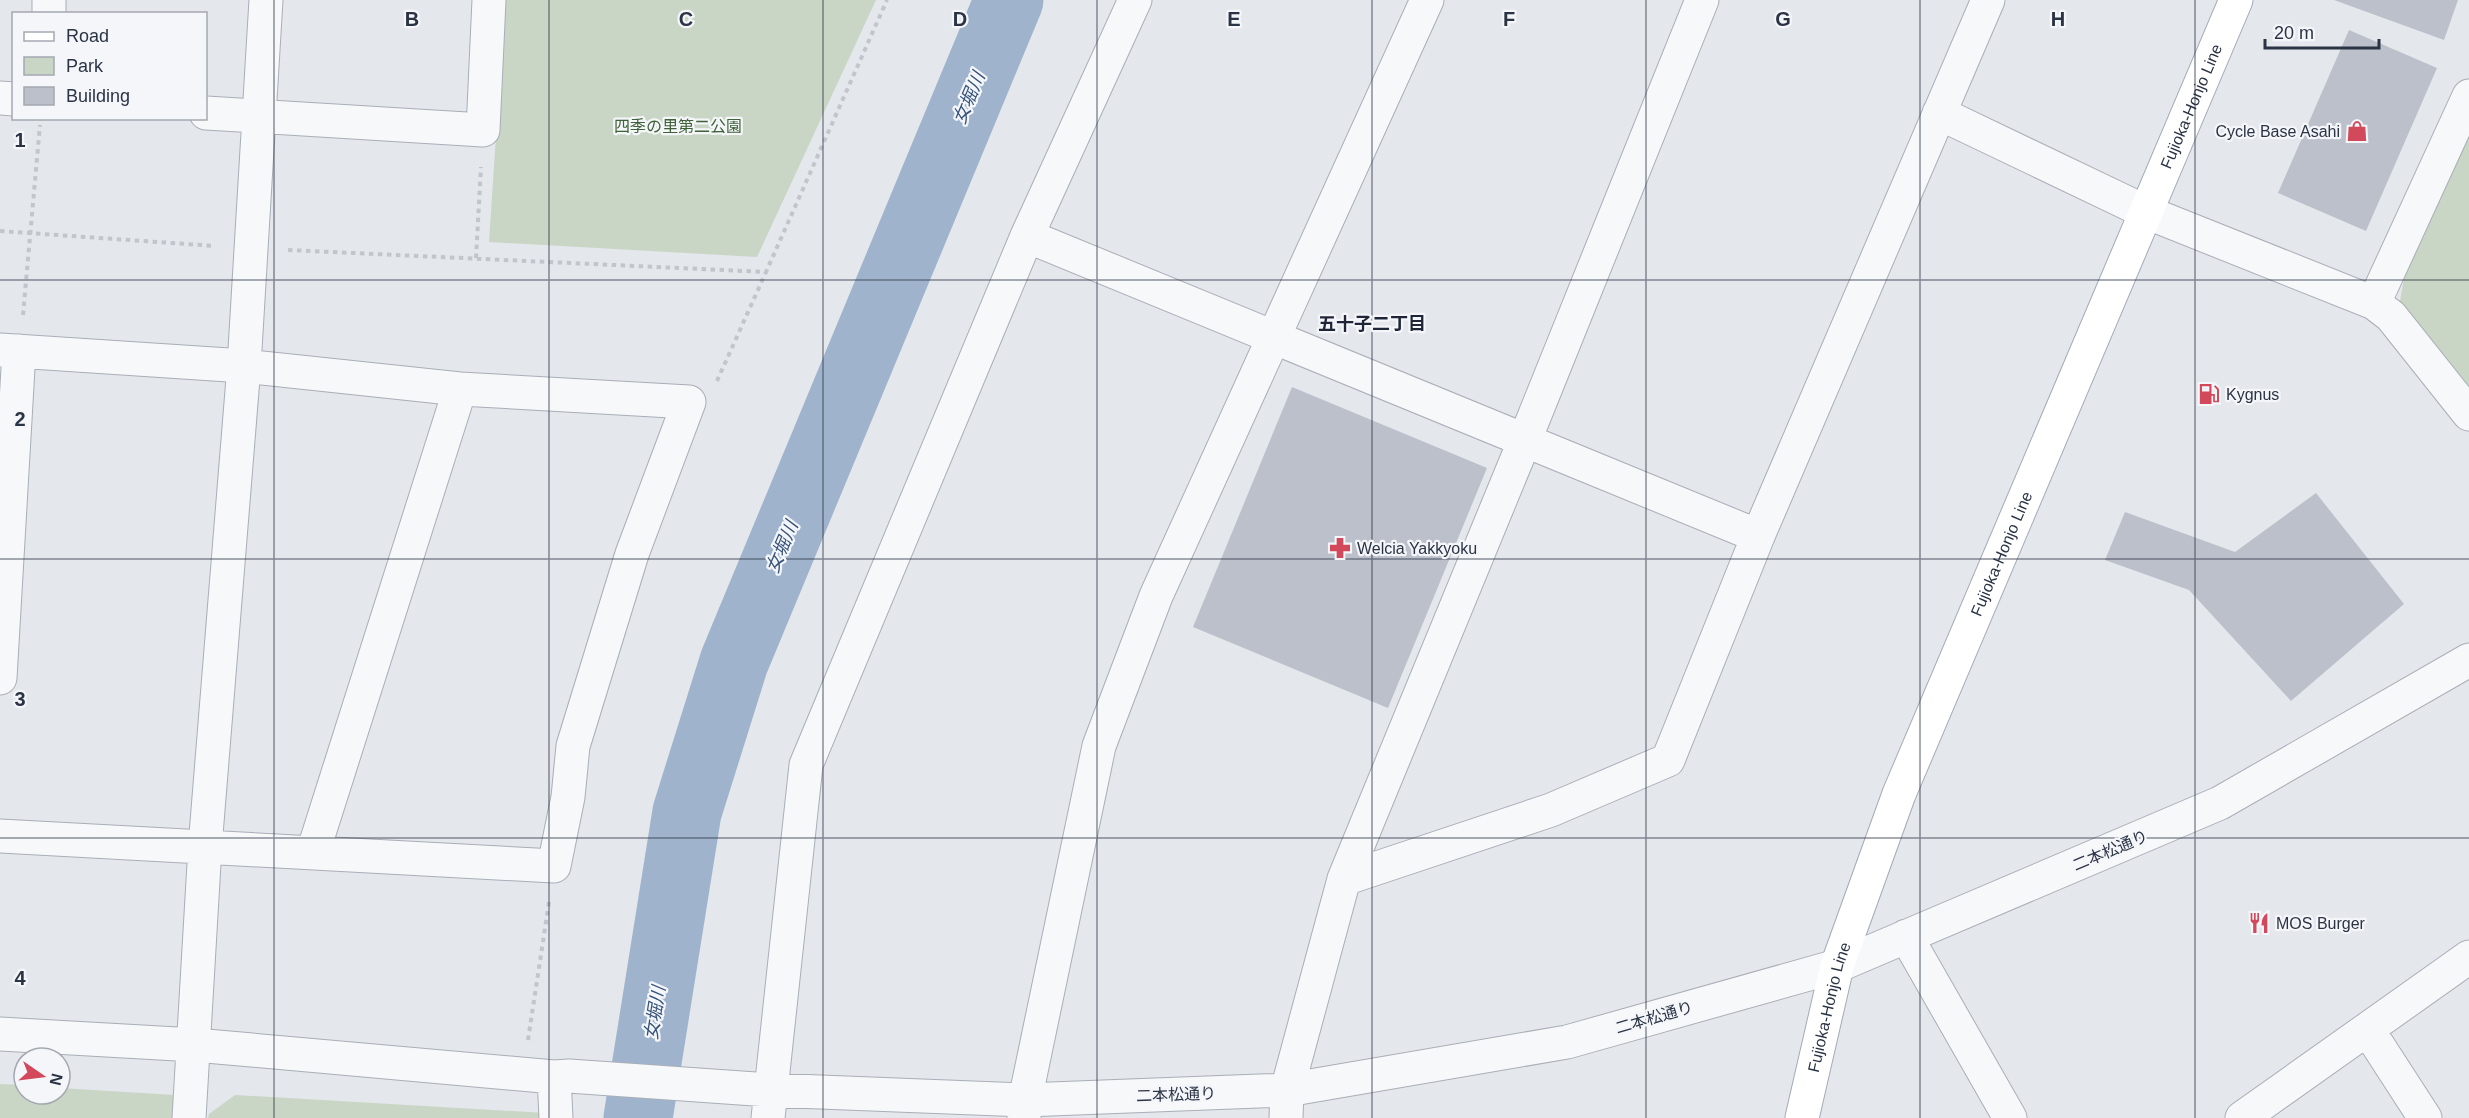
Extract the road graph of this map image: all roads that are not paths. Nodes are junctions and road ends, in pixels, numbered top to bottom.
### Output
1 (266, 0) edge
2 (489, 0) edge
3 (1136, 0) edge
4 (1427, 0) edge
5 (1702, 0) edge
6 (1988, 0) edge
7 (2236, 0) edge
8 (2469, 96) edge
9 (207, 113) edge
10 (1939, 113) junction
11 (258, 117) junction
12 (2146, 212) junction
13 (1027, 236) junction
14 (2374, 303) junction
15 (1272, 337) junction
16 (9, 351) edge
17 (244, 366) junction
18 (460, 390) junction
19 (2469, 414) edge
20 (1524, 442) junction
21 (1758, 536) junction
22 (2469, 660) edge
23 (0, 678) edge
24 (0, 836) edge
25 (205, 847) junction
26 (313, 852) junction
27 (1344, 879) junction
28 (1906, 936) junction
29 (2469, 957) edge
30 (1837, 966) junction
31 (2368, 1030) junction
32 (0, 1034) edge
33 (195, 1046) junction
34 (549, 1076) junction
35 (768, 1104) edge
36 (1286, 1104) edge
37 (1024, 1109) edge
38 (189, 1118) edge
39 (556, 1118) edge
40 (1802, 1118) edge
41 (2010, 1118) edge
42 (2242, 1118) edge
43 (2425, 1118) edge

1 - 11 street
2 - 11 street
3 - 13 street
4 - 15 street
5 - 20 street
6 - 10 street
7 - 12 main road, Fujioka-Honjo Line
8 - 14 street
9 - 11 street
10 - 12 street
10 - 21 street
11 - 17 street
12 - 14 street
12 - 30 main road, Fujioka-Honjo Line
13 - 15 street
13 - 35 street
14 - 19 street
15 - 20 street
15 - 37 street
16 - 17 street
16 - 23 street
17 - 18 street
17 - 25 street
18 - 26 street
18 - 26 street
20 - 21 street
20 - 27 street
21 - 27 street
22 - 28 street, 二本松通り
24 - 25 street
25 - 26 street
25 - 33 street
27 - 36 street
28 - 30 street, 二本松通り
28 - 41 street
29 - 31 street
30 - 36 street, 二本松通り
30 - 40 main road, Fujioka-Honjo Line
31 - 42 street
31 - 43 street
32 - 33 street, 二本松通り
33 - 34 street, 二本松通り
33 - 38 street
34 - 35 street, 二本松通り
34 - 39 street
35 - 37 street, 二本松通り
36 - 37 street, 二本松通り

